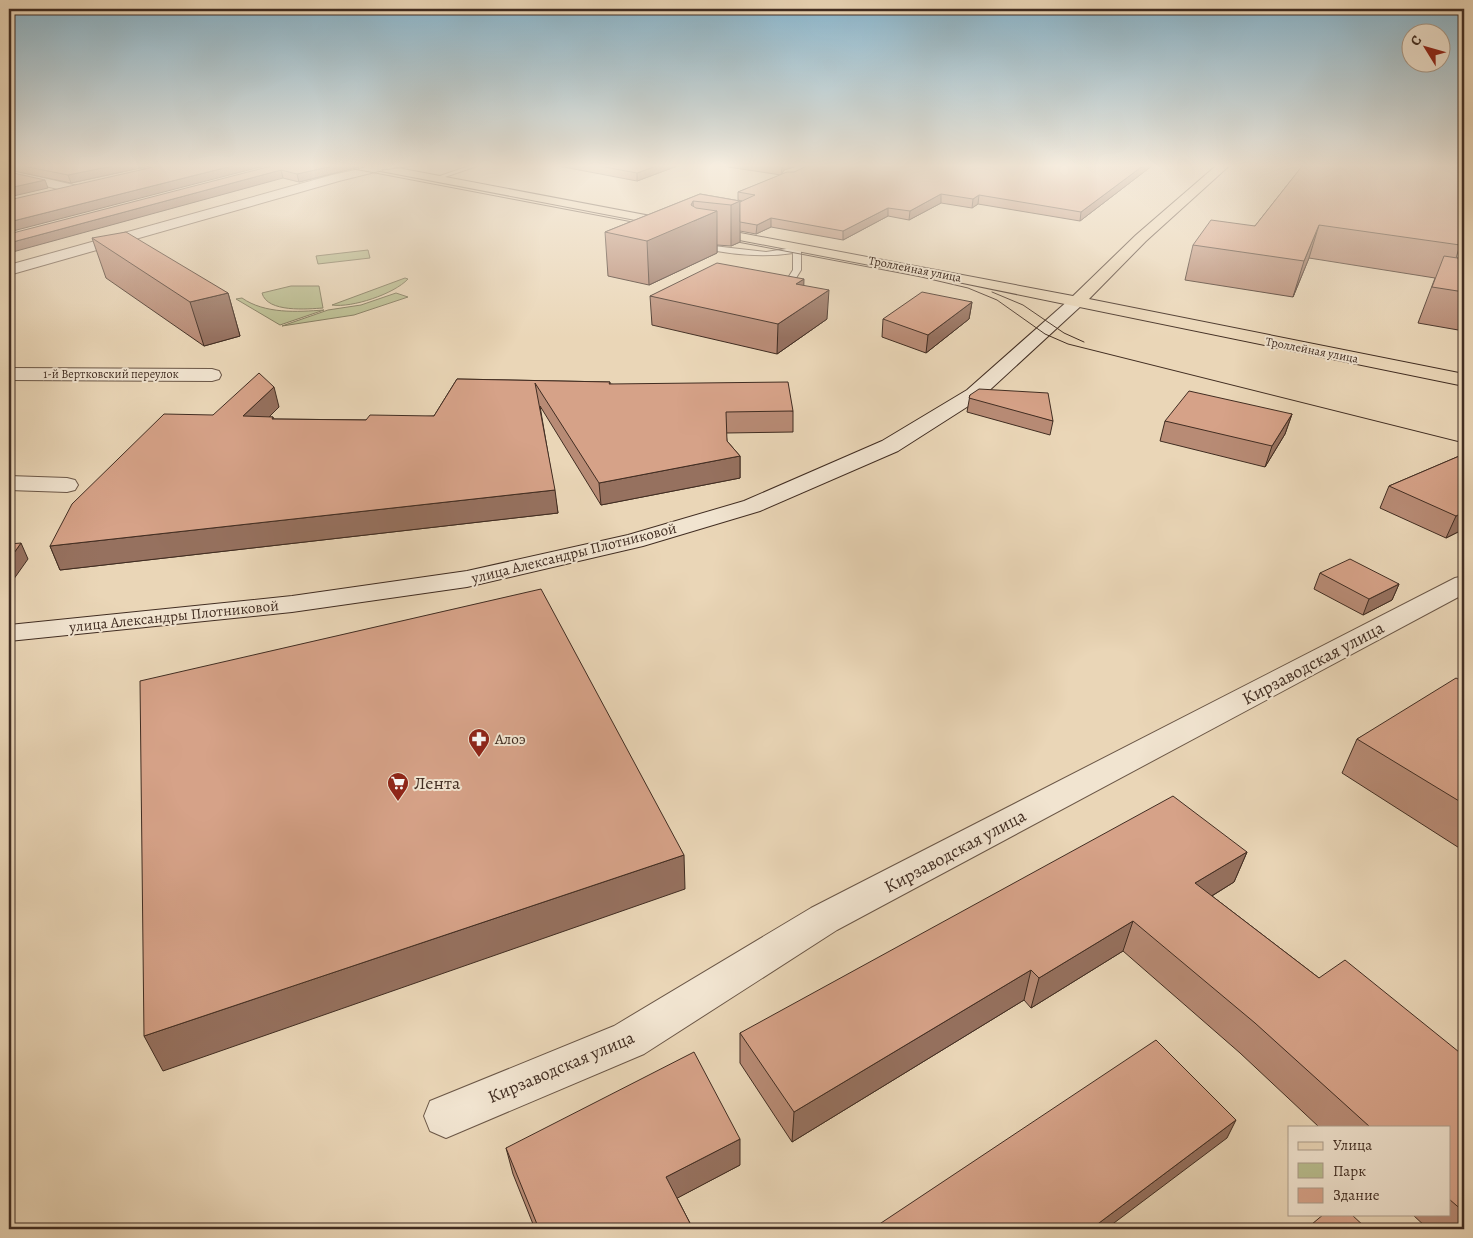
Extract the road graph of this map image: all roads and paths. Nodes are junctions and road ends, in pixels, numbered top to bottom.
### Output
1 (179, 223) edge
2 (667, 223) edge
3 (1158, 223) edge
4 (67, 239) edge
5 (698, 246) edge
6 (94, 247) junction
7 (802, 249) junction
8 (9, 270) edge
9 (782, 293) edge
10 (1076, 302) junction
11 (9, 374) edge
12 (212, 374) dead end
13 (1464, 380) edge
14 (9, 483) edge
15 (67, 485) dead end
16 (1464, 584) edge
17 (9, 633) edge
18 (446, 1116) dead end

1 - 6 street
2 - 7 main road, Троллейная улица
3 - 10 main road
4 - 6 street
5 - 7 lane
6 - 8 street
7 - 9 lane
7 - 10 main road, Троллейная улица
10 - 13 main road, Троллейная улица
10 - 17 street, улица Александры Плотниковой
11 - 12 street, 1-й Вертковский переулок
14 - 15 street
16 - 18 street, Кирзаводская улица

